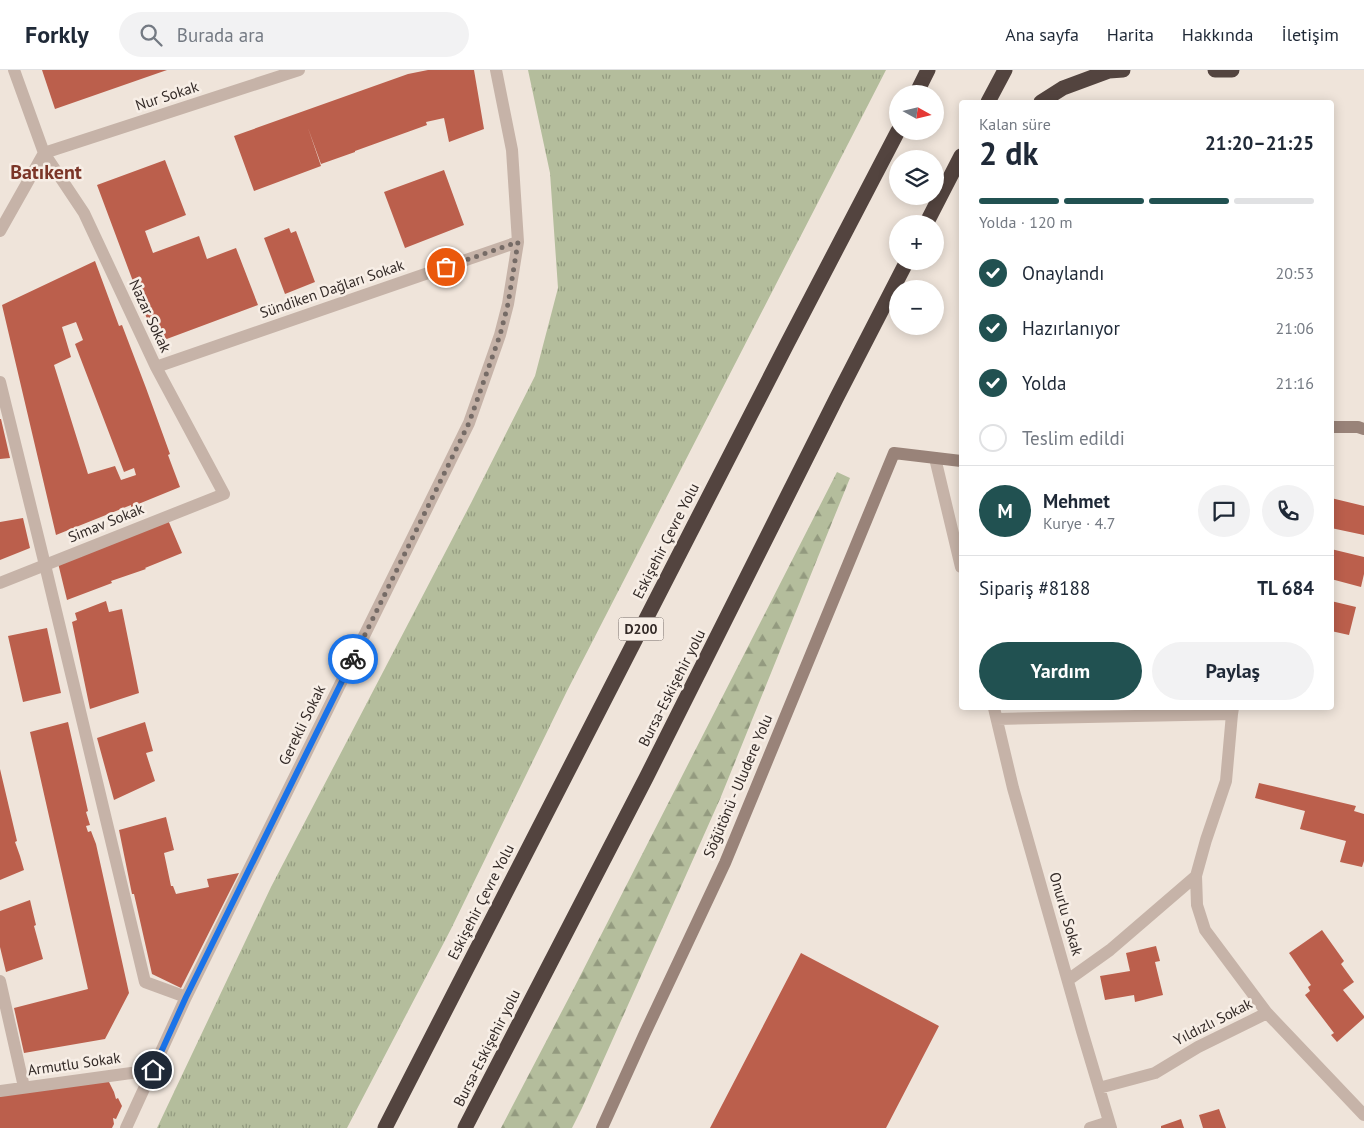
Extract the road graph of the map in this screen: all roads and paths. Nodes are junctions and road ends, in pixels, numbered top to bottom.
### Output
1 (14, 70) edge
2 (299, 70) edge
3 (496, 70) edge
4 (916, 70) edge
5 (928, 70) edge
6 (1005, 70) edge
7 (1123, 70) edge
8 (1215, 70) edge
9 (1232, 70) edge
10 (911, 85) edge
11 (920, 85) edge
12 (989, 100) edge
13 (1043, 100) edge
14 (892, 140) edge
15 (894, 140) edge
16 (44, 153) junction
17 (886, 156) junction
18 (959, 160) edge
19 (959, 174) edge
20 (946, 186) junction
21 (931, 215) edge
22 (0, 231) edge
23 (518, 242) junction
24 (902, 270) edge
25 (156, 367) junction
26 (0, 382) edge
27 (1334, 427) edge
28 (1364, 429) edge
29 (935, 458) junction
30 (959, 461) edge
31 (224, 494) joint
32 (959, 559) edge
33 (45, 565) junction
34 (0, 583) edge
35 (1233, 711) edge
36 (996, 714) edge
37 (1196, 876) junction
38 (1068, 980) junction
39 (0, 981) edge
40 (186, 997) junction
41 (1267, 1013) junction
42 (153, 1070) junction
43 (24, 1087) junction
44 (1099, 1088) junction
45 (0, 1091) edge
46 (1364, 1115) edge
47 (1110, 1125) edge
48 (126, 1128) edge
49 (385, 1128) edge
50 (464, 1128) edge
51 (602, 1128) edge
52 (1090, 1128) edge

1 - 16 street, Nazar Sokak
2 - 16 street, Nur Sokak
3 - 23 street, Gerekli Sokak
4 - 10 highway
5 - 11 highway
6 - 12 highway
7 - 13 highway
8 - 9 highway
14 - 17 highway
15 - 17 highway, Eskişehir Çevre Yolu / D200
16 - 22 street
16 - 25 street, Nazar Sokak
17 - 49 highway, Eskişehir Çevre Yolu / D200
18 - 20 highway
19 - 20 highway
20 - 21 highway
23 - 25 street, Sündiken Dağları Sokak
23 - 40 street, Gerekli Sokak
24 - 50 highway, Bursa-Eskişehir yolu
25 - 31 street, Nazar Sokak
26 - 33 street
27 - 28 street
29 - 30 street
29 - 32 street
29 - 51 street, Söğütönü - Uludere Yolu
31 - 33 street, Simav Sokak
33 - 34 street, Simav Sokak
33 - 40 street
35 - 36 street
35 - 37 street
36 - 38 street, Onurlu Sokak
37 - 38 street
37 - 41 street
38 - 44 street, Onurlu Sokak
39 - 43 street
40 - 42 street, Gerekli Sokak
41 - 44 street, Yıldızlı Sokak
41 - 46 street, Yıldızlı Sokak
42 - 43 street, Armutlu Sokak
42 - 48 street, Gerekli Sokak
43 - 45 street, Armutlu Sokak
44 - 47 street, Onurlu Sokak
47 - 52 street

